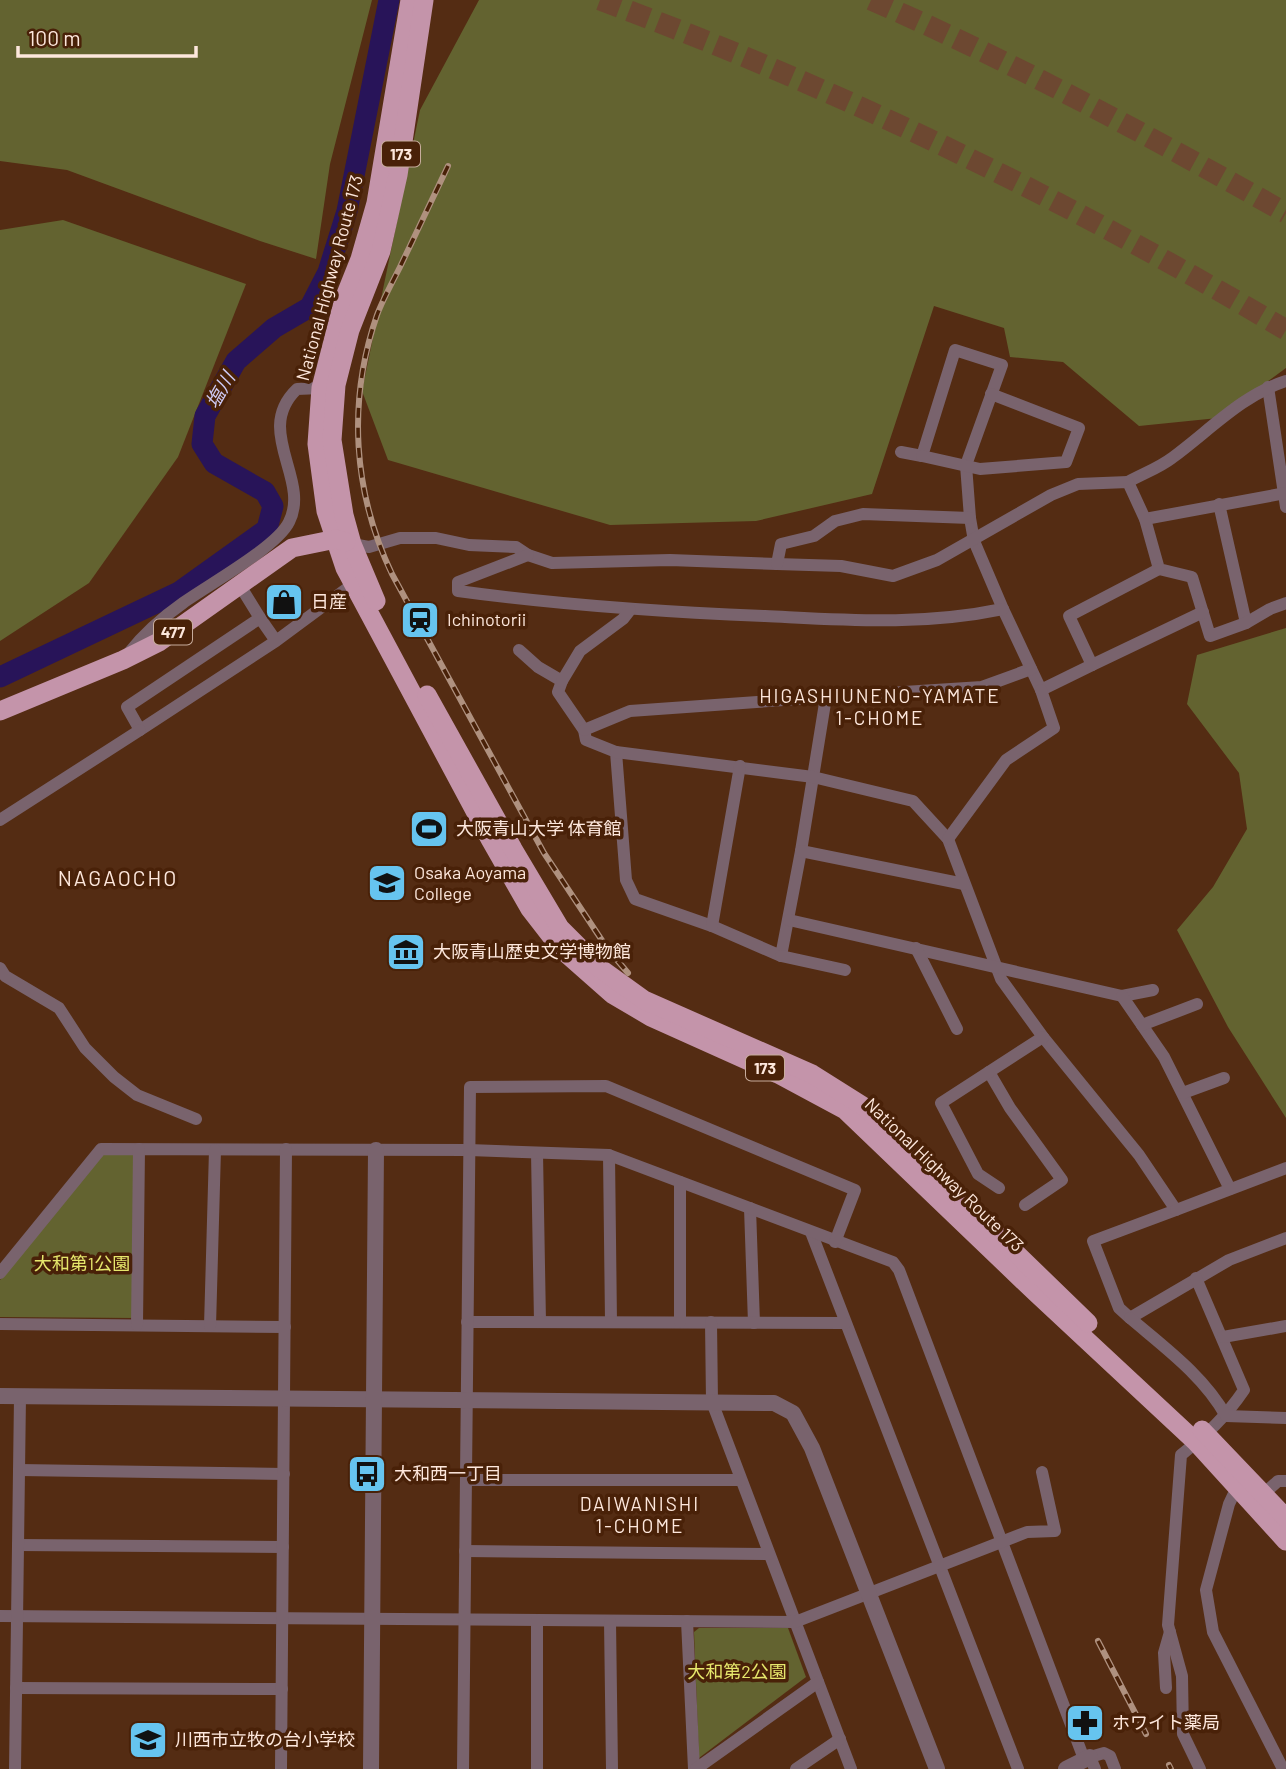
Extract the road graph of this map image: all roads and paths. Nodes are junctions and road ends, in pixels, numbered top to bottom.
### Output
1 (410, 0) edge
2 (424, 0) edge
3 (1286, 381) edge
4 (1268, 387) junction
5 (321, 388) junction
6 (991, 394) junction
7 (901, 452) dead end
8 (922, 456) junction
9 (966, 466) junction
10 (1128, 482) junction
11 (1284, 493) edge
12 (1219, 504) junction
13 (1286, 507) edge
14 (970, 518) junction
15 (1145, 519) junction
16 (344, 541) junction
17 (974, 541) junction
18 (528, 555) junction
19 (776, 564) junction
20 (1159, 569) junction
21 (239, 584) junction
22 (353, 584) junction
23 (1286, 603) edge
24 (1003, 609) junction
25 (630, 610) junction
26 (1203, 612) junction
27 (260, 618) junction
28 (1246, 623) junction
29 (276, 641) junction
30 (519, 650) dead end
31 (123, 660) junction
32 (1092, 665) junction
33 (1031, 669) junction
34 (562, 681) junction
35 (1041, 690) junction
36 (826, 698) junction
37 (0, 711) edge
38 (140, 730) junction
39 (584, 730) junction
40 (616, 752) junction
41 (740, 766) junction
42 (813, 777) junction
43 (0, 820) edge
44 (947, 839) junction
45 (801, 850) junction
46 (964, 884) junction
47 (789, 920) junction
48 (712, 926) junction
49 (916, 948) junction
50 (781, 956) junction
51 (996, 966) junction
52 (0, 968) edge
53 (845, 970) dead end
54 (1153, 990) dead end
55 (1122, 996) junction
56 (1198, 1004) dead end
57 (1142, 1025) junction
58 (957, 1028) dead end
59 (1043, 1037) junction
60 (989, 1072) junction
61 (1224, 1078) dead end
62 (1183, 1093) junction
63 (196, 1119) dead end
64 (139, 1149) junction
65 (286, 1149) junction
66 (215, 1150) junction
67 (376, 1150) junction
68 (469, 1150) junction
69 (537, 1153) junction
70 (609, 1155) junction
71 (1286, 1168) edge
72 (680, 1182) junction
73 (999, 1188) dead end
74 (1230, 1189) junction
75 (1024, 1205) dead end
76 (750, 1208) junction
77 (1176, 1210) junction
78 (811, 1232) junction
79 (1286, 1238) edge
80 (835, 1242) junction
81 (0, 1273) edge
82 (1196, 1278) junction
83 (1130, 1318) junction
84 (467, 1322) junction
85 (540, 1322) junction
86 (611, 1322) junction
87 (680, 1322) junction
88 (711, 1322) junction
89 (754, 1322) junction
90 (845, 1323) junction
91 (0, 1324) edge
92 (137, 1325) junction
93 (209, 1326) junction
94 (1286, 1326) edge
95 (285, 1327) junction
96 (1223, 1337) junction
97 (0, 1396) edge
98 (20, 1396) junction
99 (284, 1400) junction
100 (374, 1401) junction
101 (466, 1401) junction
102 (712, 1402) junction
103 (1226, 1416) junction
104 (1286, 1418) edge
105 (1202, 1439) junction
106 (19, 1470) junction
107 (1042, 1472) dead end
108 (284, 1474) junction
109 (466, 1480) junction
110 (741, 1480) junction
111 (1286, 1481) edge
112 (1237, 1488) junction
113 (1259, 1498) junction
114 (1286, 1518) edge
115 (1286, 1541) edge
116 (1003, 1543) junction
117 (18, 1545) junction
118 (283, 1547) junction
119 (465, 1551) junction
120 (769, 1554) junction
121 (941, 1567) junction
122 (870, 1594) junction
123 (0, 1616) edge
124 (17, 1616) junction
125 (282, 1618) junction
126 (372, 1619) junction
127 (464, 1619) junction
128 (537, 1620) junction
129 (610, 1621) junction
130 (687, 1622) junction
131 (795, 1622) junction
132 (1170, 1631) junction
133 (818, 1682) junction
134 (16, 1688) junction
135 (1166, 1688) dead end
136 (282, 1689) junction
137 (839, 1739) junction
138 (1090, 1762) edge
139 (15, 1769) edge
140 (281, 1769) edge
141 (371, 1769) edge
142 (463, 1769) edge
143 (537, 1769) edge
144 (612, 1769) edge
145 (695, 1769) edge
146 (796, 1769) edge
147 (851, 1769) edge
148 (937, 1769) edge
149 (1018, 1769) edge
150 (1066, 1769) edge
151 (1115, 1769) edge
152 (1200, 1769) edge
153 (1284, 1769) edge

1 - 5 highway, National Highway Route 173 / 173
2 - 16 highway, National Highway Route 173 / 173
3 - 4 street
4 - 10 street
4 - 11 street
5 - 16 highway, National Highway Route 173 / 173
5 - 31 street
6 - 8 street
6 - 9 street
6 - 9 street
7 - 8 street
8 - 9 street
9 - 14 street
10 - 15 street
10 - 17 street
11 - 12 street
11 - 13 street
12 - 15 street
12 - 28 street
14 - 17 street
14 - 19 street
15 - 20 street
16 - 18 street
16 - 21 highway, 477
16 - 22 highway, National Highway Route 173 / 173
16 - 105 highway, National Highway Route 173 / 173
17 - 19 street
17 - 24 street
18 - 19 street
18 - 25 street
20 - 26 street
20 - 32 street
21 - 27 street
21 - 31 highway, 477
22 - 29 street
22 - 105 highway, National Highway Route 173 / 173
23 - 28 street
24 - 25 street
24 - 33 street
25 - 34 street
26 - 28 street
26 - 32 street
27 - 29 street
27 - 38 street
29 - 38 street
30 - 34 street
31 - 37 highway, 477
32 - 35 street
33 - 35 street
33 - 36 street
34 - 39 street
35 - 44 street
36 - 39 street
36 - 42 street
38 - 43 street
39 - 40 street
40 - 41 street
40 - 48 street
41 - 42 street
41 - 48 street
42 - 44 street
42 - 45 street
44 - 46 street
45 - 46 street
45 - 47 street
46 - 51 street
47 - 49 street
47 - 50 street
48 - 50 street
49 - 51 street
49 - 58 street
50 - 53 street
51 - 55 street
51 - 59 street
52 - 63 street
54 - 55 street
55 - 57 street
56 - 57 street
57 - 62 street
59 - 60 street
59 - 77 street
60 - 73 street
60 - 75 street
61 - 62 street
62 - 74 street
64 - 66 street
64 - 81 street
64 - 92 street
65 - 66 street
65 - 67 street
65 - 95 street
66 - 93 street
67 - 68 street
67 - 100 street
68 - 69 street
68 - 80 street
68 - 84 street
69 - 70 street
69 - 85 street
70 - 72 street
70 - 86 street
71 - 74 street
72 - 76 street
72 - 87 street
74 - 77 street
76 - 78 street
76 - 89 street
77 - 83 street
78 - 80 street
78 - 90 street
79 - 82 street
80 - 116 street
82 - 83 street
82 - 96 street
83 - 103 street
84 - 85 street
84 - 101 street
85 - 86 street
86 - 87 street
87 - 88 street
88 - 89 street
88 - 102 street
89 - 90 street
90 - 121 street
91 - 92 street
92 - 93 street
93 - 95 street
94 - 96 street
95 - 99 street
96 - 103 street
97 - 98 street
98 - 99 street
98 - 106 street
99 - 100 street
99 - 108 street
100 - 101 street
100 - 126 street
101 - 102 street
101 - 109 street
102 - 110 street
102 - 122 street
103 - 104 street
103 - 105 street
105 - 112 highway, National Highway Route 173 / 173
105 - 113 highway, National Highway Route 173 / 173
105 - 132 street
106 - 108 street
106 - 117 street
107 - 116 street
108 - 118 street
109 - 110 street
109 - 119 street
110 - 120 street
111 - 113 street
112 - 113 highway, National Highway Route 173 / 173
112 - 153 street
113 - 114 highway, National Highway Route 173 / 173
113 - 115 highway, National Highway Route 173 / 173
116 - 121 street
116 - 138 street
117 - 118 street
117 - 124 street
118 - 125 street
119 - 120 street
119 - 127 street
120 - 131 street
121 - 122 street
121 - 149 street
122 - 131 street
122 - 148 street
123 - 124 street
124 - 125 street
124 - 134 street
125 - 126 street
125 - 136 street
126 - 127 street
126 - 141 street
127 - 128 street
127 - 142 street
128 - 129 street
128 - 143 street
129 - 130 street
129 - 144 street
130 - 131 street
130 - 145 street
131 - 133 street
132 - 135 street
132 - 152 street
133 - 137 street
133 - 145 street
134 - 136 street
134 - 139 street
136 - 140 street
137 - 146 street
137 - 147 street
138 - 150 street
138 - 151 street

